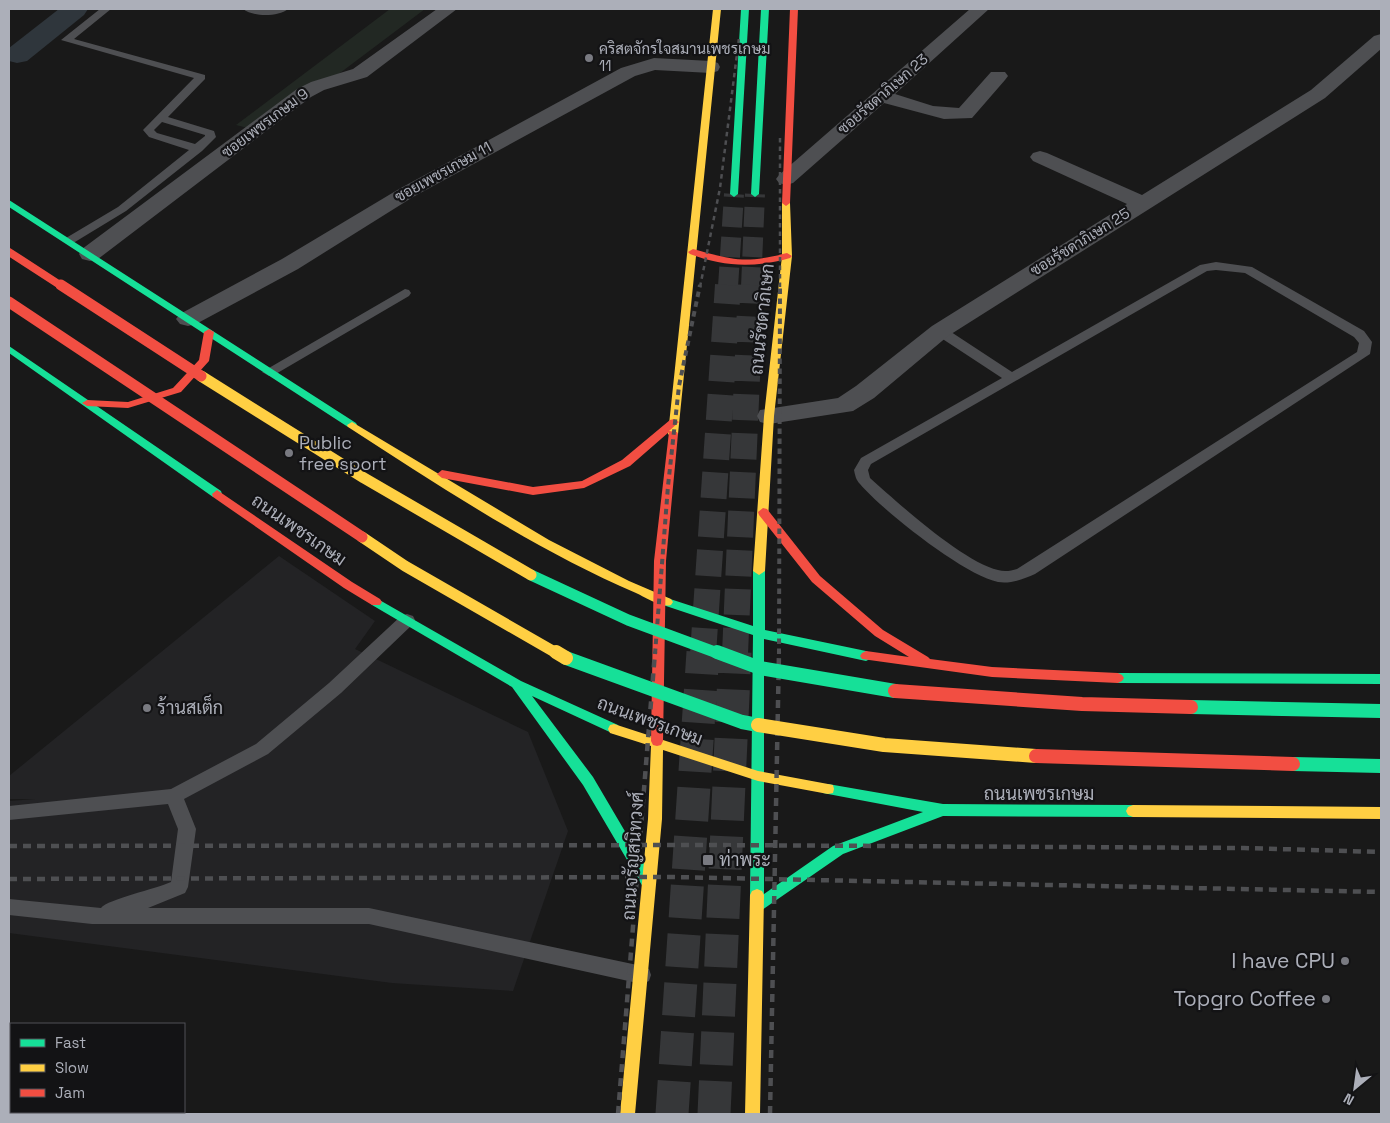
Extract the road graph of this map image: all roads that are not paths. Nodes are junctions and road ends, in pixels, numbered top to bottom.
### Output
1 (106, 9) edge
2 (248, 9) edge
3 (283, 9) edge
4 (448, 9) edge
5 (717, 9) edge
6 (745, 9) edge
7 (765, 9) edge
8 (794, 9) edge
9 (980, 9) edge
10 (1381, 40) edge
11 (711, 67) junction
12 (998, 76) dead end
13 (347, 79) junction
14 (880, 96) junction
15 (161, 118) junction
16 (271, 140) dead end
17 (198, 149) junction
18 (1040, 157) dead end
19 (786, 179) junction
20 (734, 194) tunnel mouth
21 (755, 194) tunnel mouth
22 (9, 203) edge
23 (1142, 203) junction
24 (70, 241) junction
25 (9, 252) edge
26 (693, 252) junction
27 (90, 254) junction
28 (787, 256) junction
29 (405, 292) dead end
30 (9, 302) edge
31 (188, 318) junction
32 (940, 331) junction
33 (209, 332) junction
34 (9, 349) edge
35 (270, 372) junction
36 (1010, 377) junction
37 (87, 403) junction
38 (769, 416) junction
39 (674, 422) junction
40 (424, 470) junction
41 (763, 512) junction
42 (660, 600) junction
43 (407, 620) junction
44 (758, 633) junction
45 (934, 666) junction
46 (1381, 679) edge
47 (516, 684) junction
48 (1381, 711) edge
49 (658, 745) junction
50 (1381, 766) edge
51 (758, 776) junction
52 (174, 796) junction
53 (943, 810) junction
54 (9, 813) edge
55 (1381, 813) edge
56 (648, 883) junction
57 (758, 906) junction
58 (9, 907) edge
59 (92, 916) junction
60 (642, 975) junction
61 (628, 1114) edge
62 (752, 1114) edge

1 - 15 lane
2 - 3 lane
4 - 13 street, ซอยเพชรเกษม 9
5 - 11 main road
6 - 20 main road
7 - 21 main road
8 - 19 main road, ถนนรัชดาภิเษก
9 - 14 street, ซอยรัชดาภิเษก 23
10 - 23 street, ซอยรัชดาภิเษก 25
11 - 26 main road
11 - 31 street, ซอยเพชรเกษม 11
12 - 14 street
13 - 16 street
13 - 27 street, ซอยเพชรเกษม 9
14 - 19 street, ซอยรัชดาภิเษก 23
15 - 17 lane
15 - 17 lane
17 - 24 lane
18 - 23 street
19 - 28 main road, ถนนรัชดาภิเษก
22 - 24 main road
23 - 32 street, ซอยรัชดาภิเษก 25
24 - 27 main road
25 - 48 main road, bridge
26 - 28 main road
26 - 39 main road
27 - 31 main road
28 - 38 main road, ถนนรัชดาภิเษก
29 - 35 lane
30 - 50 main road, ถนนเพชรเกษม, bridge
31 - 33 main road
32 - 36 lane
32 - 38 street, ซอยรัชดาภิเษก 25
33 - 35 main road
33 - 37 main road
34 - 37 main road, ถนนเพชรเกษม
35 - 40 main road
36 - 36 lane
37 - 43 main road, ถนนเพชรเกษม
38 - 41 main road, ถนนรัชดาภิเษก
39 - 40 main road
39 - 42 main road
40 - 42 main road
41 - 44 main road, ถนนรัชดาภิเษก
41 - 45 main road
42 - 44 main road
42 - 49 main road, ถนนจรัญสนิทวงศ์
43 - 47 main road, ถนนเพชรเกษม
43 - 52 lane
44 - 45 main road
44 - 51 main road
45 - 46 main road
47 - 49 main road, ถนนเพชรเกษม
47 - 56 main road
49 - 51 main road, ถนนเพชรเกษม
49 - 56 main road, ถนนจรัญสนิทวงศ์
51 - 53 main road, ถนนเพชรเกษม
51 - 57 main road
52 - 54 lane
52 - 59 lane
53 - 55 main road, ถนนเพชรเกษม
53 - 57 main road
56 - 60 main road, ถนนจรัญสนิทวงศ์
57 - 62 main road
58 - 59 lane
59 - 60 lane
60 - 61 main road, ถนนจรัญสนิทวงศ์

